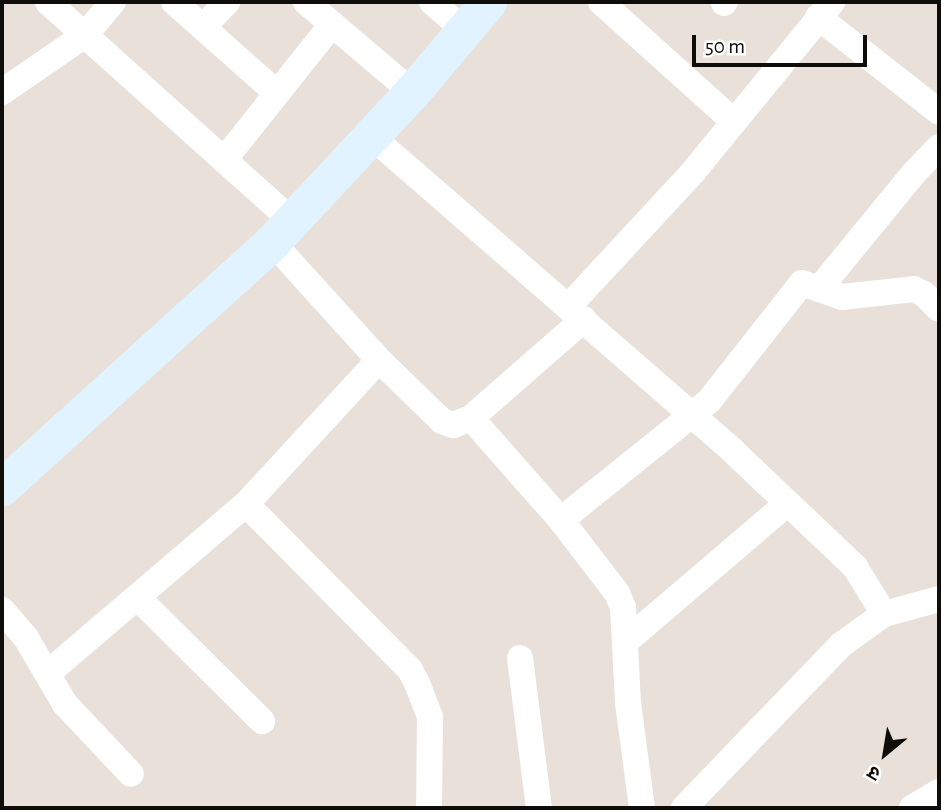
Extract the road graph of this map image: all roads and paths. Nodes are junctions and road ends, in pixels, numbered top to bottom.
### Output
1 (48, 2) edge
2 (113, 2) edge
3 (174, 2) edge
4 (227, 2) edge
5 (306, 2) edge
6 (432, 2) edge
7 (488, 2) edge
8 (601, 2) edge
9 (825, 9) edge
10 (332, 24) junction
11 (203, 27) junction
12 (464, 30) junction
13 (85, 35) junction
14 (2, 92) edge
15 (412, 92) junction
16 (277, 93) junction
17 (939, 112) edge
18 (733, 121) junction
19 (371, 136) junction
20 (939, 147) edge
21 (224, 160) junction
22 (281, 231) junction
23 (819, 289) junction
24 (934, 297) edge
25 (576, 312) junction
26 (379, 360) junction
27 (692, 414) junction
28 (471, 418) junction
29 (2, 487) edge
30 (788, 503) junction
31 (246, 504) junction
32 (561, 520) junction
33 (138, 598) junction
34 (939, 599) edge
35 (2, 610) edge
36 (884, 614) junction
37 (625, 642) junction
38 (520, 658) dead end
39 (48, 673) junction
40 (262, 721) dead end
41 (131, 774) dead end
42 (939, 792) edge
43 (429, 808) edge
44 (539, 808) edge
45 (642, 808) edge
46 (684, 808) edge
47 (912, 808) edge

1 - 13 street
2 - 13 street
3 - 11 street
4 - 11 street
5 - 10 street
6 - 12 street
7 - 12 street
8 - 18 street
9 - 17 street
9 - 18 street
10 - 15 street
10 - 16 street
11 - 16 street
12 - 15 street
13 - 14 street
13 - 21 street
15 - 19 street
16 - 21 street
18 - 25 street
19 - 22 street
19 - 25 street
20 - 23 street
21 - 22 street
22 - 26 street
22 - 29 street
23 - 24 street
23 - 27 street
25 - 27 street
25 - 28 street
26 - 28 street
26 - 31 street
27 - 30 street
27 - 32 street
28 - 32 street
30 - 36 street
30 - 37 street
31 - 33 street
31 - 43 street
32 - 37 street
33 - 39 street
33 - 40 street
34 - 36 street
35 - 39 street
36 - 46 street
37 - 45 street
38 - 44 street
39 - 41 street
42 - 47 street

